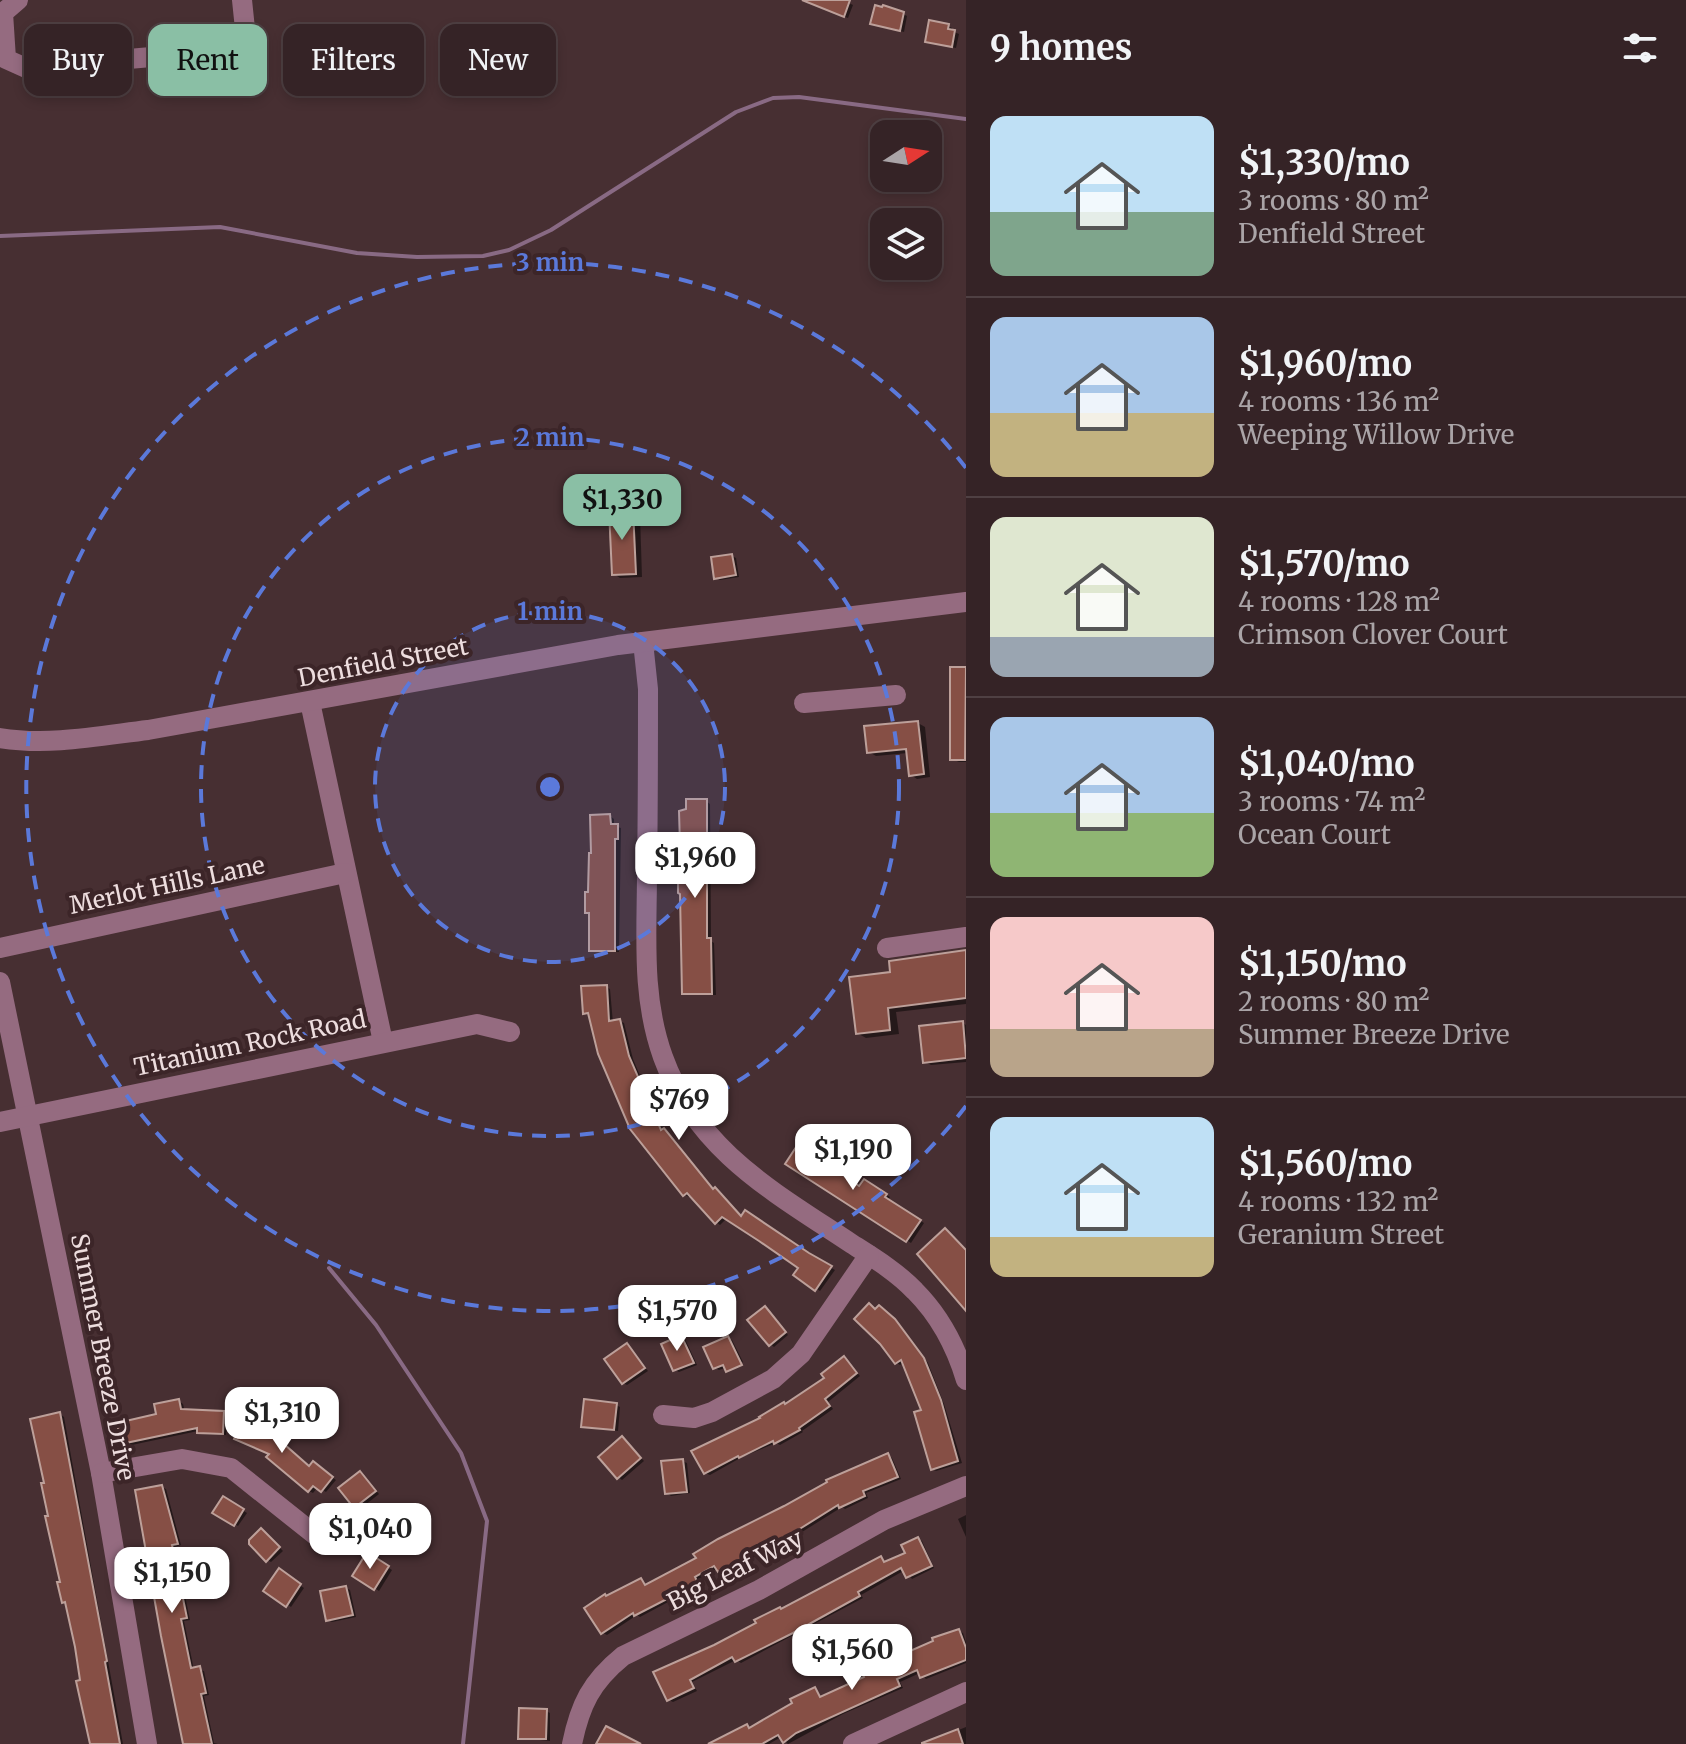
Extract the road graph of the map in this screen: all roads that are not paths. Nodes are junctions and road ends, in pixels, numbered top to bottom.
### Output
1 (18, 0) edge
2 (242, 0) edge
3 (966, 602) edge
4 (643, 642) junction
5 (896, 695) dead end
6 (310, 702) junction
7 (804, 703) dead end
8 (0, 738) edge
9 (345, 873) junction
10 (966, 937) edge
11 (0, 948) edge
12 (887, 948) dead end
13 (0, 982) edge
14 (510, 1032) dead end
15 (383, 1042) junction
16 (28, 1116) junction
17 (0, 1122) edge
18 (869, 1255) junction
19 (966, 1380) edge
20 (663, 1415) dead end
21 (101, 1473) junction
22 (966, 1486) edge
23 (319, 1538) dead end
24 (966, 1692) edge
25 (147, 1744) edge
26 (572, 1744) edge
27 (853, 1744) edge

1 - 2 street
3 - 4 street, Denfield Street
4 - 6 street, Denfield Street
4 - 18 street
5 - 7 street
6 - 8 street, Denfield Street
6 - 9 street
9 - 11 street, Merlot Hills Lane
9 - 15 street
10 - 12 street
13 - 16 street, Summer Breeze Drive
14 - 15 street, Titanium Rock Road
15 - 16 street, Titanium Rock Road
16 - 17 street, Titanium Rock Road
16 - 21 street, Summer Breeze Drive
18 - 19 street
18 - 20 street
21 - 23 street
21 - 25 street, Summer Breeze Drive
22 - 26 street, Big Leaf Way
24 - 27 street

